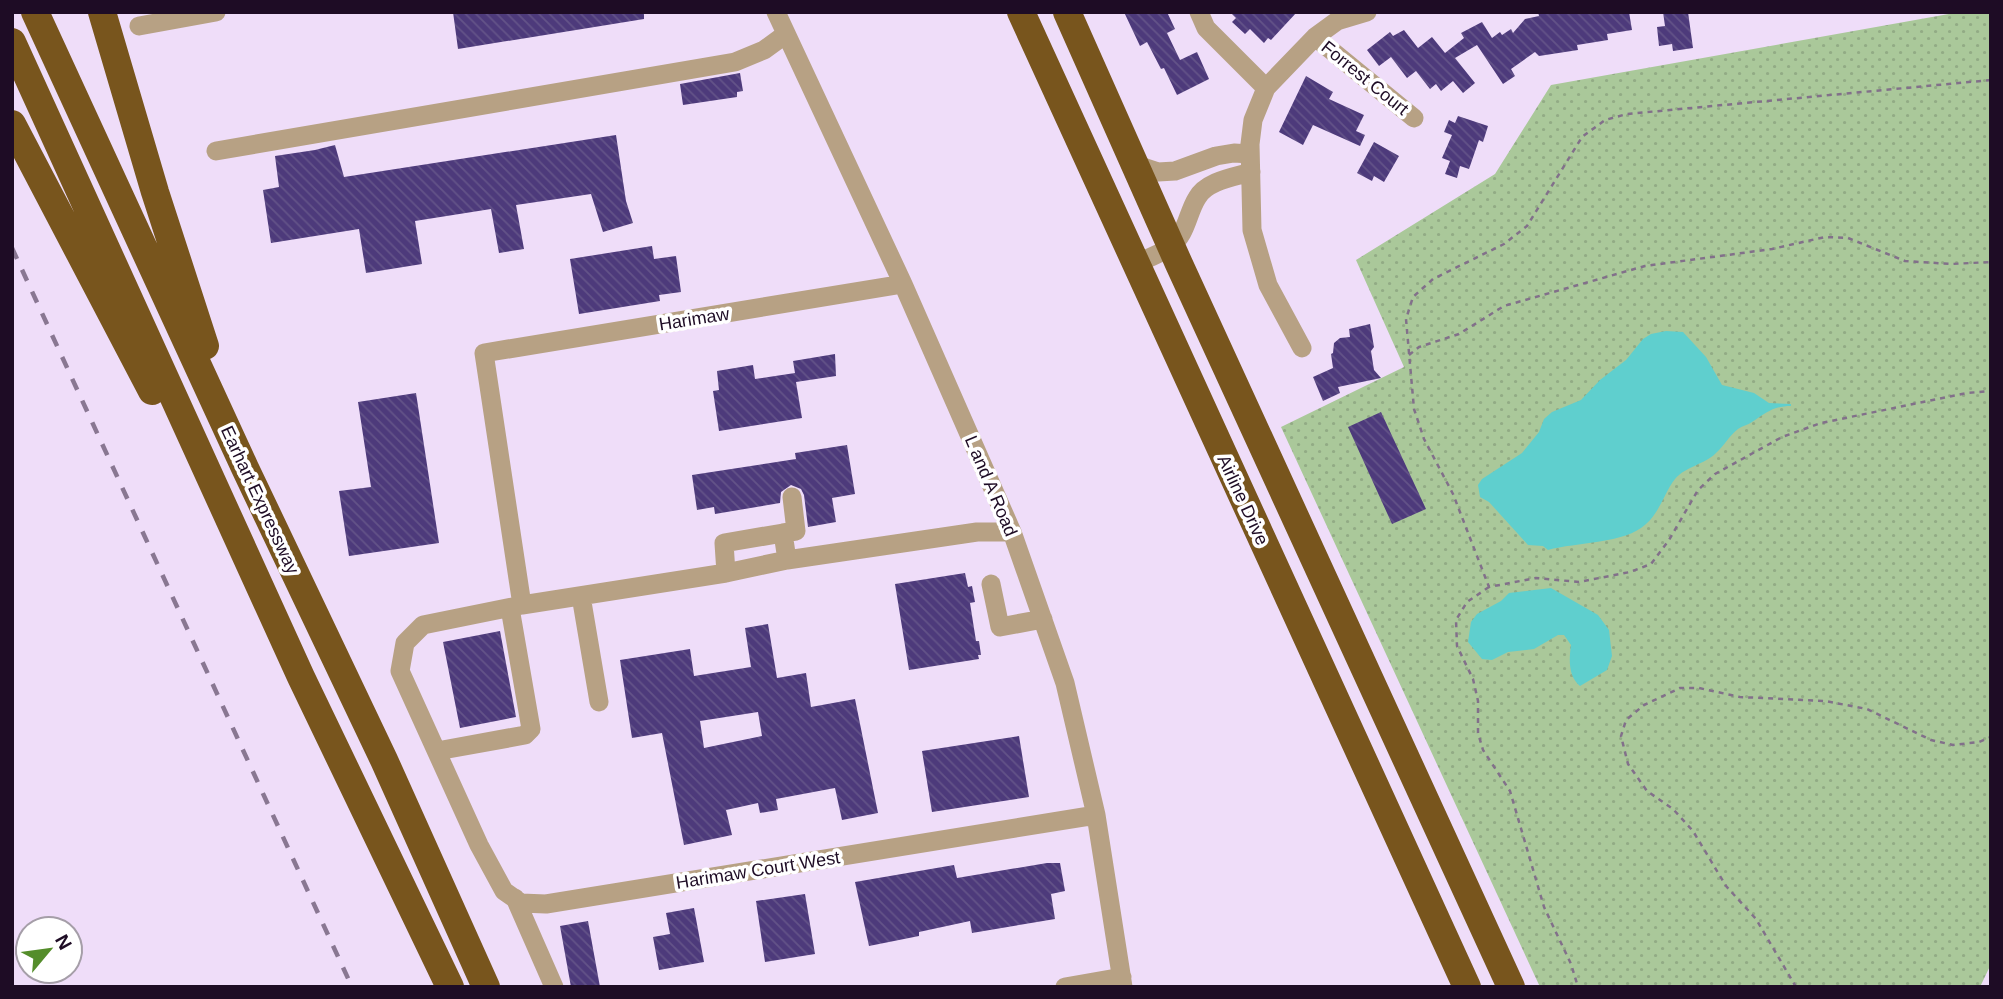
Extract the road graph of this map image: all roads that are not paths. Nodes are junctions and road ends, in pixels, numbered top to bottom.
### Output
1 (35, 12) edge
2 (102, 12) edge
3 (216, 12) edge
4 (776, 12) edge
5 (1021, 12) edge
6 (1067, 12) edge
7 (1199, 12) edge
8 (1367, 12) edge
9 (139, 26) dead end
10 (786, 34) junction
11 (1315, 37) junction
12 (12, 42) edge
13 (1266, 88) junction
14 (1415, 118) dead end
15 (12, 124) edge
16 (216, 152) dead end
17 (1251, 163) junction
18 (1135, 164) junction
19 (1182, 169) junction
20 (1197, 197) junction
21 (1171, 246) junction
22 (1135, 264) junction
23 (903, 284) junction
24 (1302, 348) dead end
25 (245, 468) junction
26 (1284, 490) junction
27 (792, 497) dead end
28 (1247, 508) junction
29 (1012, 532) junction
30 (783, 533) junction
31 (787, 560) junction
32 (726, 573) junction
33 (991, 584) dead end
34 (581, 596) junction
35 (516, 607) junction
36 (1043, 619) junction
37 (301, 677) junction
38 (599, 702) dead end
39 (436, 751) junction
40 (1422, 791) junction
41 (1386, 811) junction
42 (1096, 815) junction
43 (398, 880) junction
44 (515, 898) junction
45 (461, 930) junction
46 (1122, 982) edge
47 (438, 987) edge
48 (450, 987) edge
49 (486, 987) edge
50 (493, 987) edge
51 (554, 987) edge
52 (1065, 987) edge
53 (1467, 987) edge
54 (1511, 987) edge

1 - 25 highway, Earhart Expressway
2 - 25 highway
3 - 9 street
4 - 10 street, L and A Road
5 - 22 highway, Airline Drive
6 - 18 highway
7 - 13 street
8 - 11 street
10 - 16 street
10 - 23 street, L and A Road
11 - 13 street
11 - 14 street, Forrest Court
12 - 37 highway, Earhart Expressway
13 - 17 street
15 - 37 highway
17 - 19 street
17 - 20 street
17 - 24 street
18 - 19 street
18 - 21 highway
19 - 20 street
20 - 21 street
21 - 22 street
21 - 26 highway
22 - 28 highway, Airline Drive
23 - 29 street, L and A Road
23 - 35 street, Harimaw
25 - 45 highway, Earhart Expressway
26 - 28 highway
26 - 40 highway
27 - 30 street
28 - 41 highway, Airline Drive
29 - 31 street
29 - 36 street, L and A Road
30 - 31 street
30 - 32 street
31 - 32 street
32 - 34 street
33 - 36 street
34 - 35 street
34 - 38 street
35 - 39 street
35 - 39 street
36 - 42 street, L and A Road
37 - 43 highway, Earhart Expressway
39 - 44 street
40 - 41 highway
40 - 54 highway
41 - 53 highway, Airline Drive
42 - 44 street, Harimaw Court West
42 - 46 street, L and A Road
43 - 47 street
43 - 48 highway, Earhart Expressway
44 - 51 street
45 - 49 highway, Earhart Expressway
45 - 50 highway
46 - 52 street

